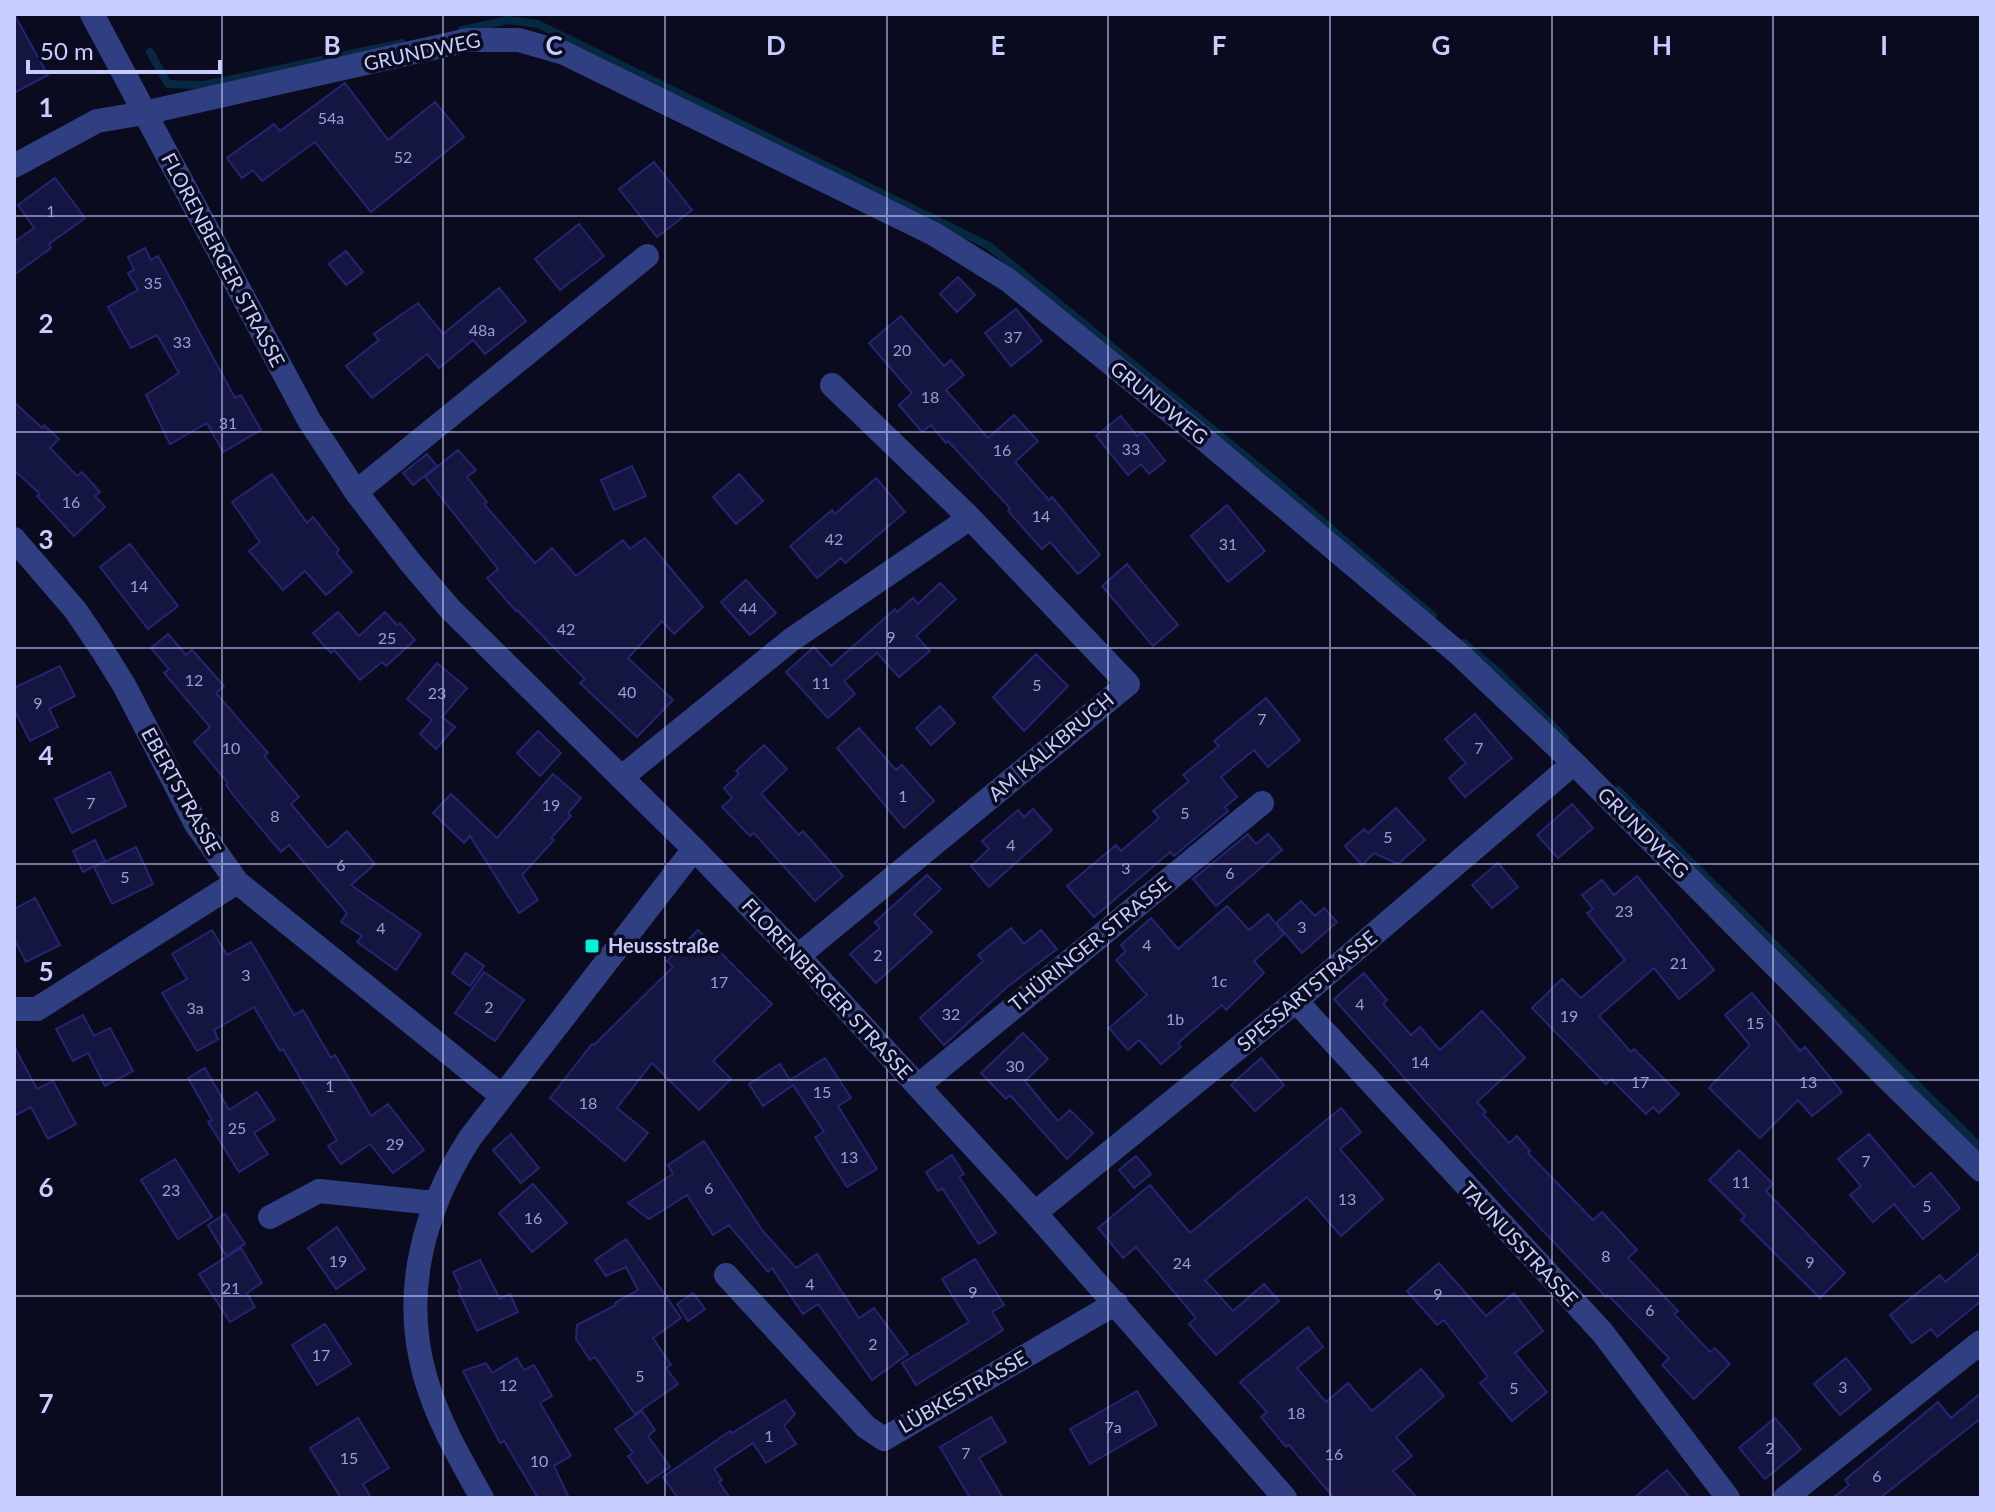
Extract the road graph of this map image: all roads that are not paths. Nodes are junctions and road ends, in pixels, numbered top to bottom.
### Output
1 (94, 19) edge
2 (144, 113) junction
3 (14, 166) edge
4 (647, 256) dead end
5 (832, 385) dead end
6 (356, 492) junction
7 (970, 518) junction
8 (14, 539) edge
9 (1574, 763) junction
10 (622, 777) junction
11 (1262, 803) dead end
12 (694, 849) junction
13 (237, 882) junction
14 (798, 956) junction
15 (1296, 1001) junction
16 (14, 1009) edge
17 (918, 1086) junction
18 (502, 1096) junction
19 (1981, 1170) edge
20 (434, 1203) junction
21 (1035, 1213) junction
22 (270, 1217) dead end
23 (726, 1275) dead end
24 (1116, 1303) junction
25 (1981, 1342) edge
26 (482, 1498) edge
27 (1285, 1498) edge
28 (1728, 1498) edge
29 (1785, 1498) edge

1 - 2 street, FLORENBERGER STRASSE
2 - 3 street, GRUNDWEG
2 - 6 street, FLORENBERGER STRASSE
2 - 9 street, GRUNDWEG
4 - 6 street
5 - 7 street, AM KALKBRUCH
6 - 10 street, FLORENBERGER STRASSE
7 - 10 street
7 - 14 street, AM KALKBRUCH
8 - 13 street, EBERTSTRASSE
9 - 15 street, SPESSARTSTRASSE
9 - 19 street, GRUNDWEG
10 - 12 street, FLORENBERGER STRASSE
11 - 17 street, THÜRINGER STRASSE
12 - 14 street, FLORENBERGER STRASSE
12 - 18 street
13 - 16 street
13 - 18 street, EBERTSTRASSE
14 - 17 street, FLORENBERGER STRASSE
15 - 21 street, SPESSARTSTRASSE
15 - 28 street, TAUNUSSTRASSE
17 - 21 street, FLORENBERGER STRASSE
18 - 20 street
20 - 22 street
20 - 26 street
21 - 24 street, FLORENBERGER STRASSE
23 - 24 street, LÜBKESTRASSE
24 - 27 street, FLORENBERGER STRASSE
25 - 29 street

